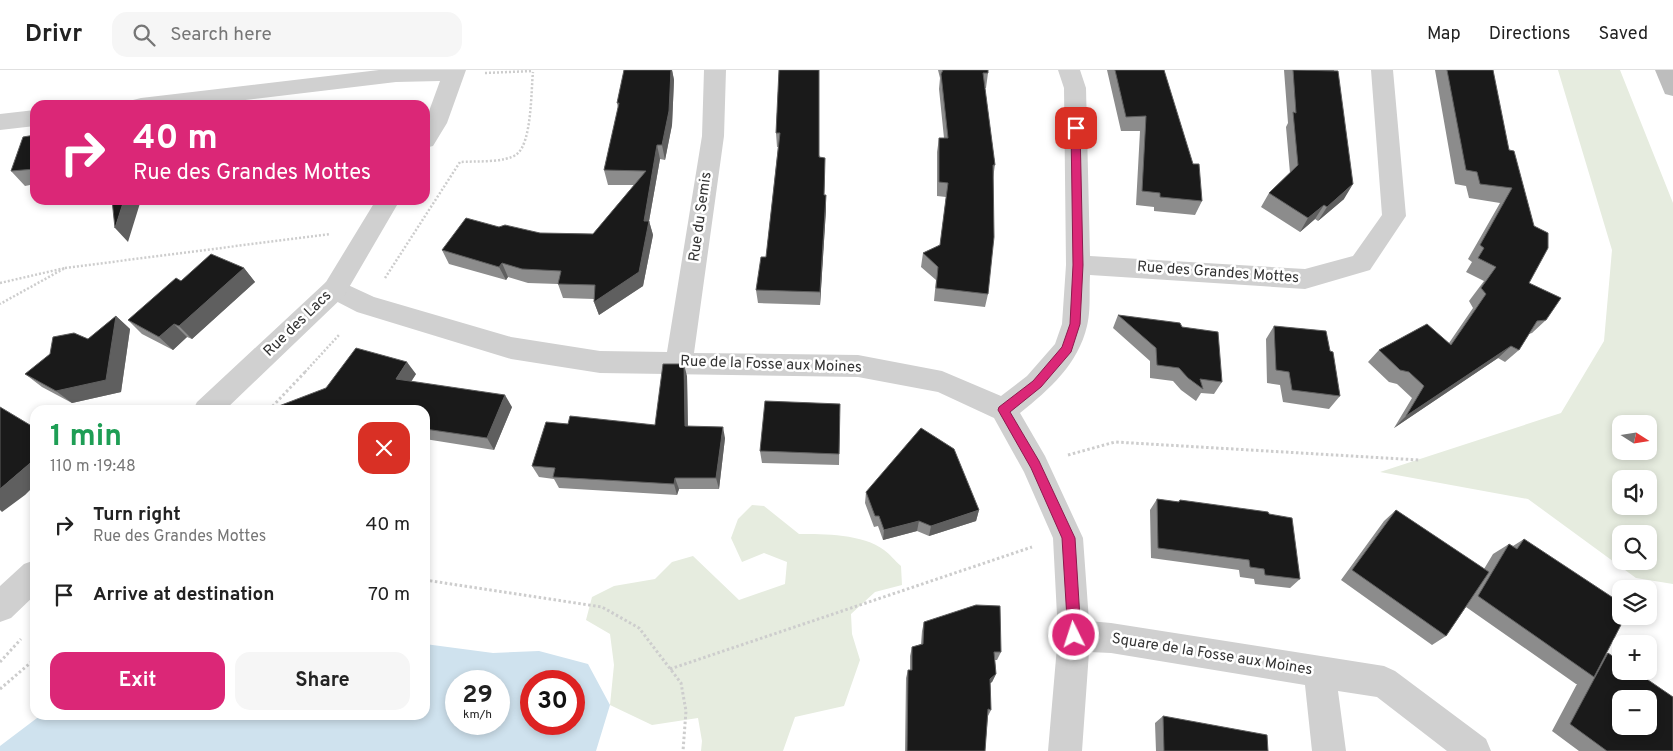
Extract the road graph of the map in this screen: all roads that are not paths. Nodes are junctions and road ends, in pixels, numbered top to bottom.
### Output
1 (716, 70) edge
2 (1069, 70) edge
3 (1382, 70) edge
4 (1666, 70) edge
5 (454, 72) edge
6 (1673, 89) edge
7 (184, 100) edge
8 (30, 119) edge
9 (0, 122) edge
10 (430, 132) edge
11 (385, 205) edge
12 (1078, 265) junction
13 (335, 289) junction
14 (679, 362) junction
15 (212, 405) edge
16 (1004, 410) junction
17 (30, 579) edge
18 (0, 607) edge
19 (1074, 635) junction
20 (1320, 672) junction
21 (1064, 751) edge
22 (1329, 751) edge
23 (1474, 751) edge

1 - 14 street, Rue du Semis
2 - 12 street
3 - 12 street, Rue des Grandes Mottes
4 - 6 main road
5 - 7 street
5 - 10 street
8 - 9 street
11 - 13 street, Rue des Lacs
12 - 16 street
13 - 14 street, Rue de la Fosse aux Moines
13 - 15 street, Rue des Lacs
14 - 16 street, Rue de la Fosse aux Moines
16 - 19 street
17 - 18 street
19 - 20 street, Square de la Fosse aux Moines
19 - 21 street
20 - 22 street, Square de la Fosse aux Moines
20 - 23 street, Square de la Fosse aux Moines

